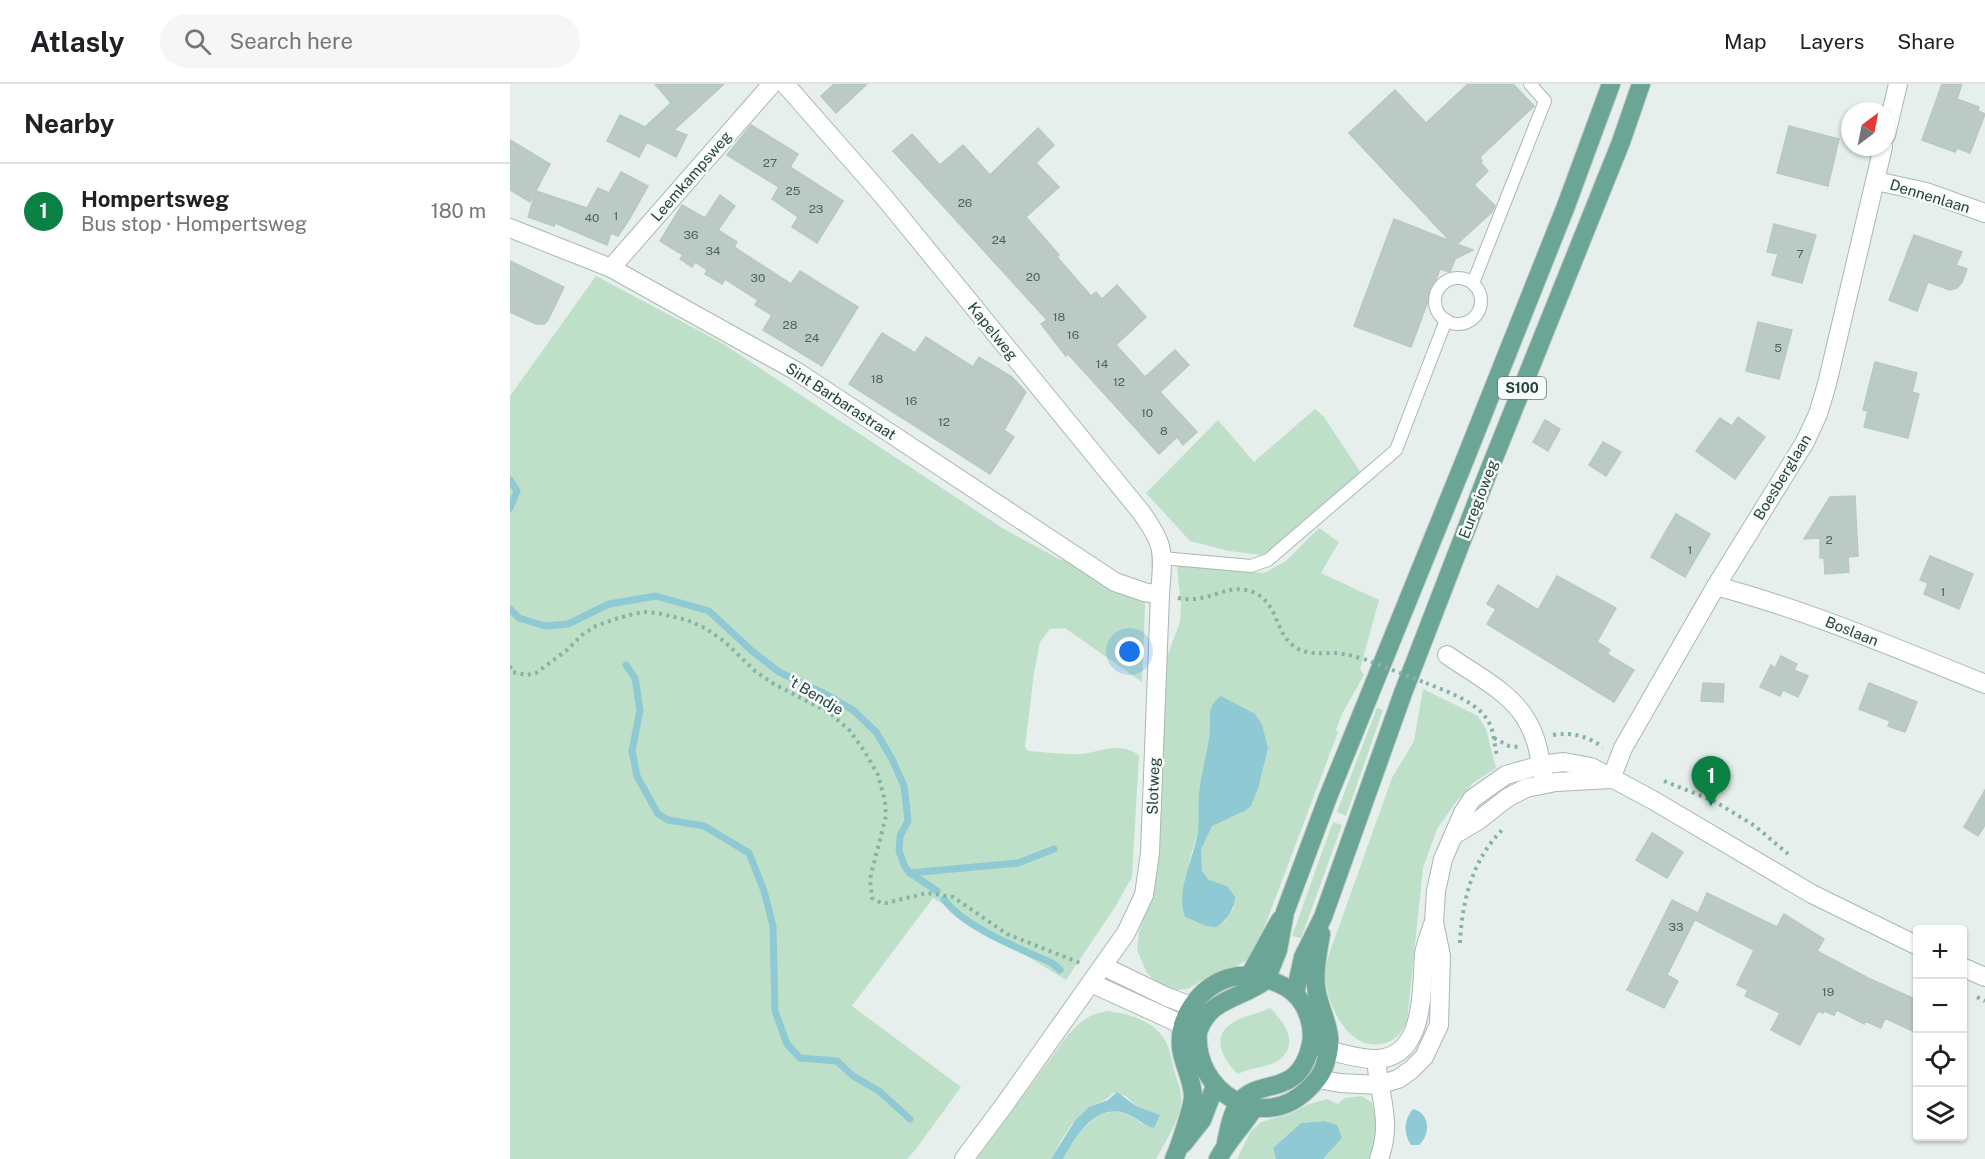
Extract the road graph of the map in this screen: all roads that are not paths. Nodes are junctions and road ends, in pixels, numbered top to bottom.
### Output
1 (772, 84) edge
2 (785, 84) edge
3 (1530, 84) edge
4 (1611, 84) edge
5 (1641, 84) edge
6 (1898, 84) edge
7 (1894, 102) edge
8 (1881, 156) edge
9 (1876, 181) junction
10 (1985, 213) edge
11 (510, 228) edge
12 (611, 268) junction
13 (1473, 283) junction
14 (1446, 320) junction
15 (1162, 558) junction
16 (1716, 586) junction
17 (1160, 595) junction
18 (1447, 655) dead end
19 (1985, 684) edge
20 (1541, 765) junction
21 (1611, 779) junction
22 (1545, 783) junction
23 (1454, 835) junction
24 (1323, 917) junction
25 (1434, 922) junction
26 (1913, 944) edge
27 (1094, 965) junction
28 (1967, 969) edge
29 (1985, 977) edge
30 (1258, 978) junction
31 (1091, 983) junction
32 (1295, 994) junction
33 (1191, 1006) junction
34 (1190, 1029) junction
35 (1320, 1047) junction
36 (1376, 1059) junction
37 (1318, 1078) junction
38 (1378, 1084) junction
39 (1215, 1086) junction
40 (1247, 1105) junction
41 (1222, 1151) edge
42 (1176, 1154) edge
43 (964, 1159) edge
44 (1379, 1159) edge

1 - 12 street, Leemkampsweg
2 - 15 street, Kapelweg
3 - 13 lane
4 - 30 main road, Euregioweg / S100
5 - 24 main road, Euregioweg / S100
6 - 7 street
8 - 9 street, Boesberglaan
9 - 10 street, Dennenlaan
9 - 16 street, Boesberglaan
11 - 12 street, Sint Barbarastraat
12 - 17 street, Sint Barbarastraat
13 - 14 lane
13 - 14 lane
14 - 15 lane
15 - 17 street, Kapelweg
16 - 19 street, Boslaan
16 - 21 street, Boesberglaan
17 - 27 street, Slotweg
18 - 20 street
20 - 21 street
20 - 22 street
20 - 23 street
21 - 22 street
21 - 26 street
22 - 23 street
23 - 25 street
24 - 32 main road, Euregioweg / S100
24 - 35 main road, Euregioweg / S100
25 - 36 street
25 - 38 street
27 - 31 street, Slotweg
27 - 33 street
28 - 29 street
30 - 32 main road
30 - 33 main road
30 - 34 main road
31 - 34 street
31 - 43 street, Slotweg
32 - 35 main road
33 - 34 main road
34 - 39 main road
34 - 42 main road
35 - 36 street
35 - 37 main road
35 - 40 main road
36 - 38 street
37 - 38 street
37 - 40 main road
38 - 44 street
39 - 40 main road
39 - 42 main road
40 - 41 main road

